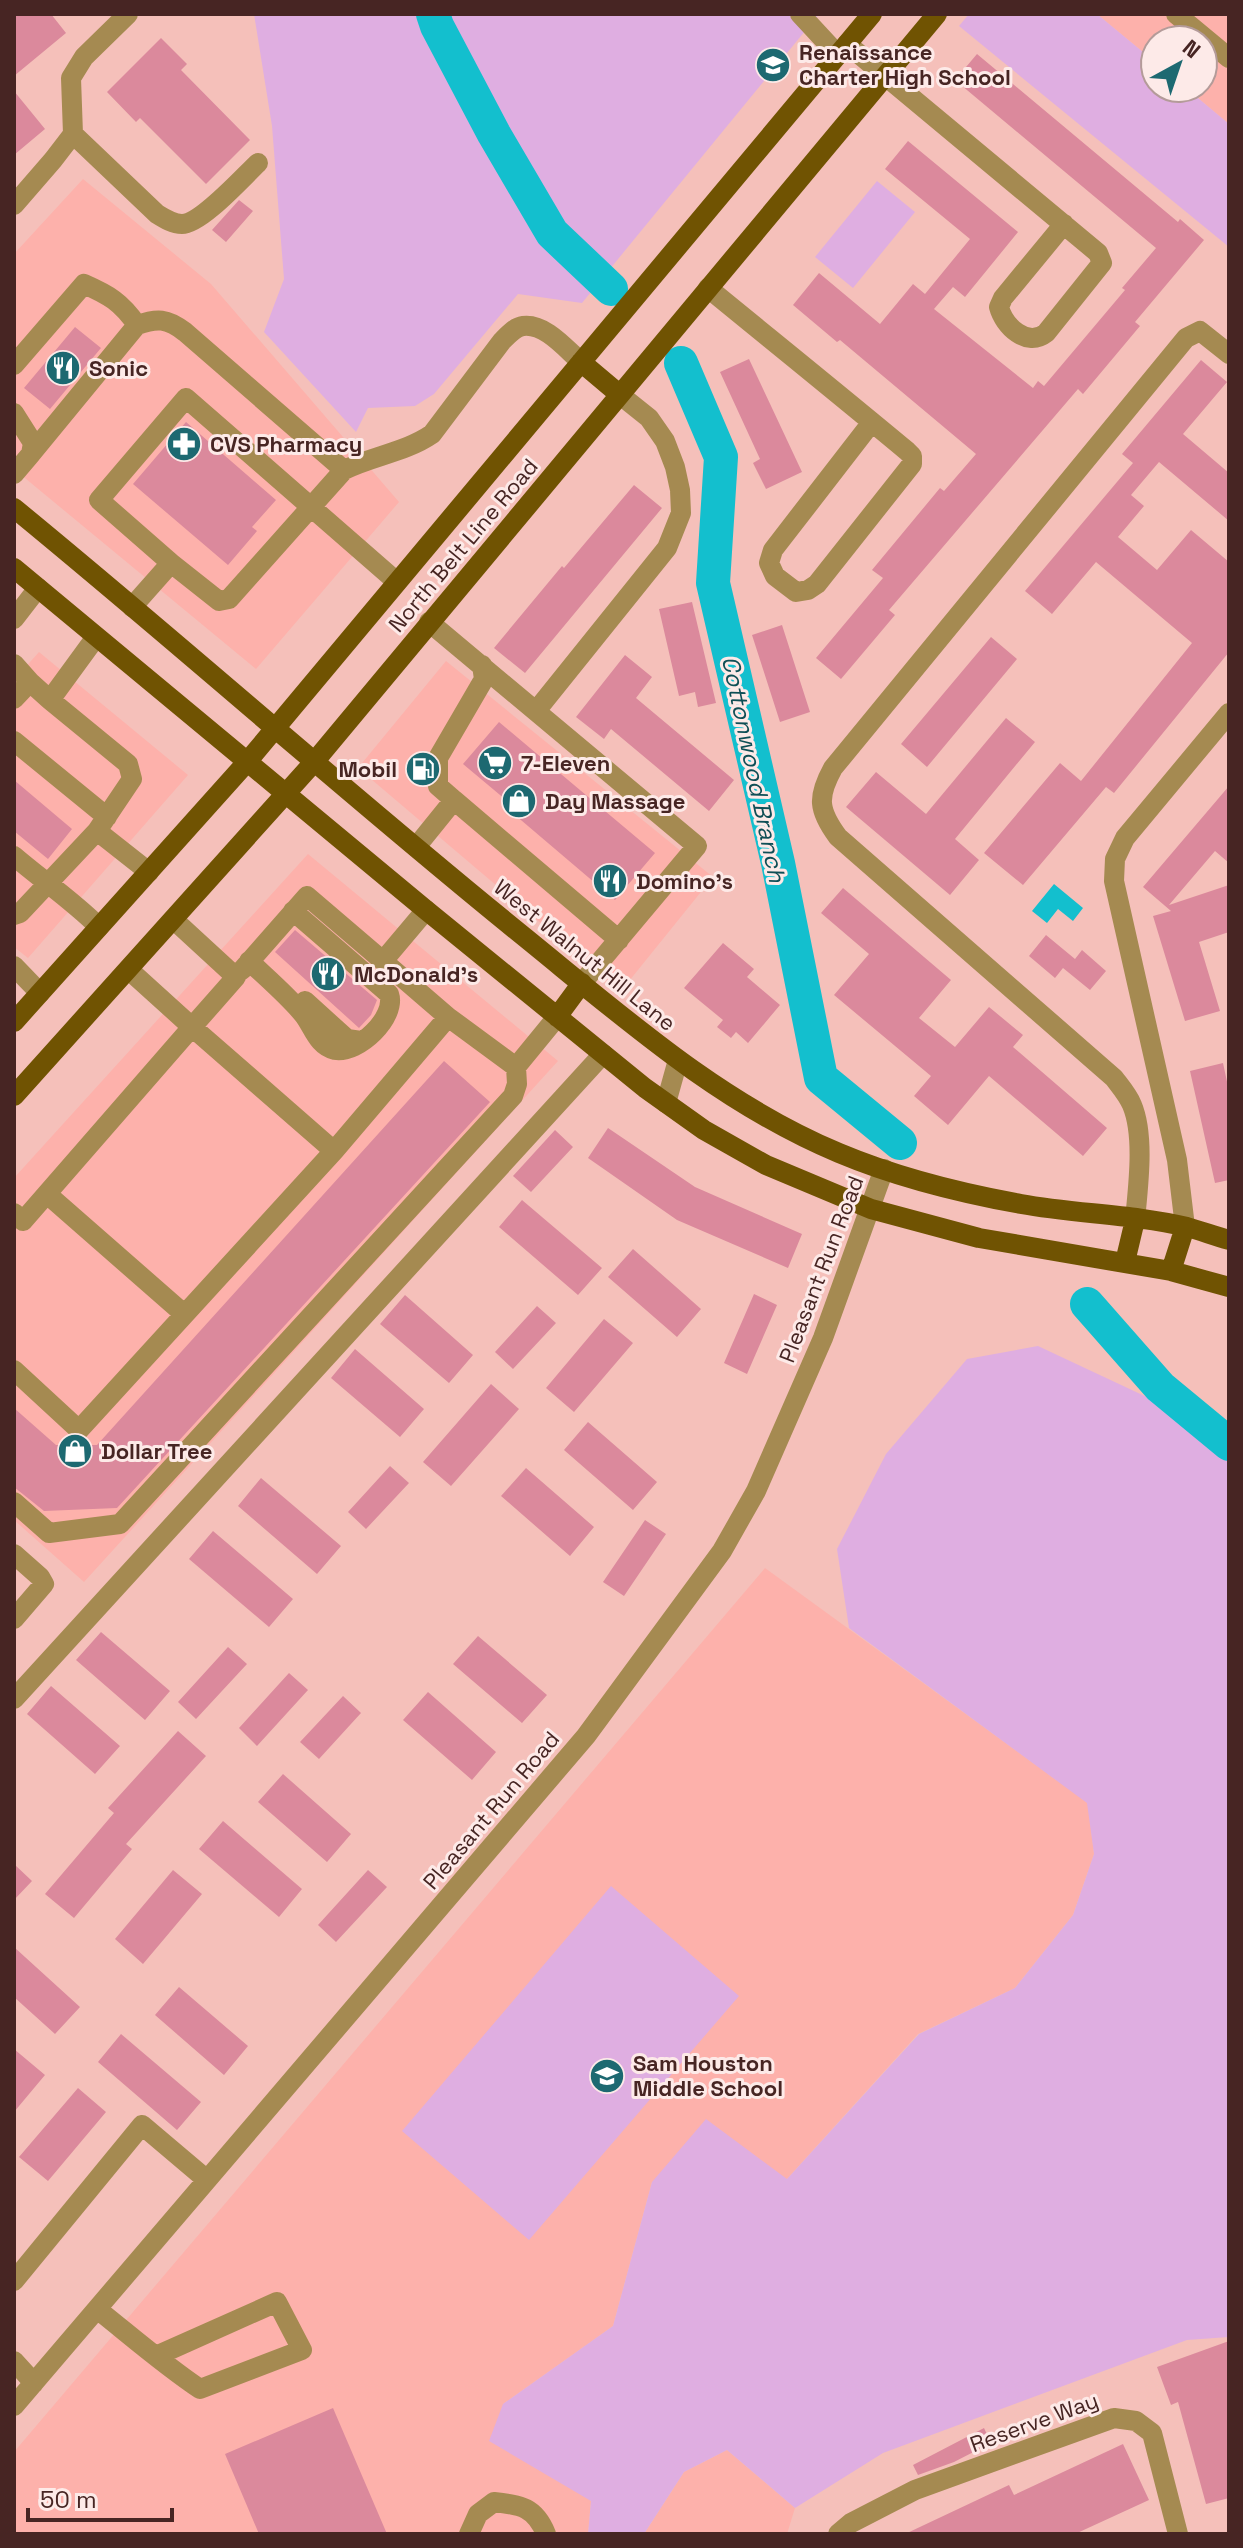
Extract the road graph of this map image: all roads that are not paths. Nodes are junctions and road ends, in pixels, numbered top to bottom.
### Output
1 (128, 14) edge
2 (800, 14) edge
3 (872, 14) edge
4 (937, 14) edge
5 (1176, 14) edge
6 (842, 50) junction
7 (1229, 58) edge
8 (886, 75) junction
9 (73, 134) junction
10 (258, 163) dead end
11 (14, 205) edge
12 (1064, 224) junction
13 (708, 288) junction
14 (137, 325) junction
15 (1229, 354) edge
16 (581, 362) junction
17 (14, 365) edge
18 (619, 394) junction
19 (14, 413) edge
20 (872, 422) junction
21 (31, 454) junction
22 (344, 470) junction
23 (14, 474) edge
24 (14, 508) edge
25 (310, 508) junction
26 (171, 563) junction
27 (14, 568) edge
28 (397, 582) junction
29 (38, 588) junction
30 (132, 607) junction
31 (14, 619) edge
32 (429, 622) junction
33 (96, 637) junction
34 (14, 664) edge
35 (482, 665) junction
36 (30, 682) junction
37 (14, 699) edge
38 (50, 700) junction
39 (536, 711) junction
40 (1229, 713) edge
41 (276, 728) junction
42 (14, 741) edge
43 (315, 761) junction
44 (247, 762) junction
45 (286, 794) junction
46 (454, 800) junction
47 (102, 824) junction
48 (416, 847) junction
49 (14, 856) edge
50 (149, 872) junction
51 (47, 885) junction
52 (426, 910) junction
53 (293, 911) junction
54 (14, 915) edge
55 (174, 920) junction
56 (99, 927) junction
57 (619, 940) junction
58 (383, 961) junction
59 (247, 964) junction
60 (14, 966) edge
61 (129, 970) junction
62 (582, 983) junction
63 (40, 993) junction
64 (448, 1017) junction
65 (557, 1017) junction
66 (14, 1022) edge
67 (192, 1027) junction
68 (603, 1054) junction
69 (678, 1060) junction
70 (516, 1067) junction
71 (14, 1096) edge
72 (666, 1103) junction
73 (334, 1151) junction
74 (884, 1169) junction
75 (47, 1194) junction
76 (871, 1209) junction
77 (1135, 1220) junction
78 (17, 1222) edge
79 (1185, 1227) junction
80 (1229, 1240) edge
81 (1125, 1262) junction
82 (1171, 1271) junction
83 (1229, 1287) edge
84 (184, 1314) junction
85 (14, 1370) edge
86 (14, 1502) edge
87 (14, 1554) edge
88 (14, 1619) edge
89 (14, 1699) edge
90 (207, 2180) junction
91 (14, 2281) edge
92 (97, 2309) junction
93 (156, 2356) junction
94 (14, 2361) edge
95 (34, 2383) junction
96 (14, 2406) edge
97 (469, 2534) edge
98 (546, 2534) edge
99 (838, 2534) edge
100 (1178, 2534) edge

1 - 9 street
2 - 6 street
3 - 6 main road, North Belt Line Road
4 - 8 main road, North Belt Line Road
5 - 7 street
6 - 8 street
6 - 16 main road, North Belt Line Road
8 - 12 street
8 - 13 main road, North Belt Line Road
9 - 10 street
9 - 11 street
12 - 12 street
13 - 18 main road, North Belt Line Road
13 - 20 street
14 - 17 street
14 - 21 street
14 - 22 street
15 - 77 street
16 - 18 main road
16 - 22 street
16 - 28 main road, North Belt Line Road
18 - 32 main road, North Belt Line Road
18 - 39 street
19 - 21 street
20 - 20 street
21 - 23 street
22 - 25 street
24 - 30 main road, West Walnut Hill Lane
25 - 26 street
25 - 26 street
25 - 28 street
26 - 30 street
27 - 29 main road
28 - 41 main road, North Belt Line Road
29 - 31 street
29 - 33 main road
30 - 41 main road, West Walnut Hill Lane
32 - 35 street
32 - 43 main road, North Belt Line Road
33 - 38 street
33 - 44 main road
34 - 36 street
35 - 39 street
35 - 46 street
36 - 37 street
36 - 38 street
38 - 47 street
39 - 57 street
40 - 79 street
41 - 43 main road, West Walnut Hill Lane
41 - 44 main road, North Belt Line Road
42 - 47 street
43 - 45 main road, North Belt Line Road
43 - 48 main road, West Walnut Hill Lane
44 - 45 main road
44 - 50 main road, North Belt Line Road
45 - 52 main road
45 - 55 main road, North Belt Line Road
46 - 48 street
46 - 57 street
47 - 50 street
47 - 51 street
48 - 62 main road, West Walnut Hill Lane
49 - 51 street
50 - 56 main road, North Belt Line Road
51 - 54 street
51 - 56 street
52 - 58 street
52 - 65 main road
53 - 58 street
53 - 59 street
53 - 59 street
55 - 59 street
55 - 61 main road, North Belt Line Road
56 - 63 main road, North Belt Line Road
57 - 62 street
58 - 64 street
59 - 67 street
60 - 63 street
61 - 67 street
61 - 71 main road, North Belt Line Road
62 - 65 main road
62 - 69 main road, West Walnut Hill Lane
63 - 66 main road, North Belt Line Road
64 - 70 street
64 - 73 street
65 - 68 main road
65 - 70 street
67 - 73 street
67 - 75 street
68 - 72 main road
68 - 89 street
69 - 72 street
69 - 74 main road, West Walnut Hill Lane
70 - 86 street
72 - 76 main road
73 - 84 street
74 - 76 street, Pleasant Run Road
74 - 77 main road, West Walnut Hill Lane
75 - 78 street
75 - 84 street
76 - 81 main road
76 - 90 street, Pleasant Run Road
77 - 79 main road, West Walnut Hill Lane
77 - 81 main road
79 - 80 main road, West Walnut Hill Lane
79 - 82 main road
81 - 82 main road
82 - 83 main road
84 - 85 street
87 - 88 street
90 - 91 street
90 - 92 street, Pleasant Run Road
92 - 93 street
92 - 95 street, Pleasant Run Road
93 - 93 street
94 - 95 street
95 - 96 street, Pleasant Run Road
97 - 98 street
99 - 100 street, Reserve Way

